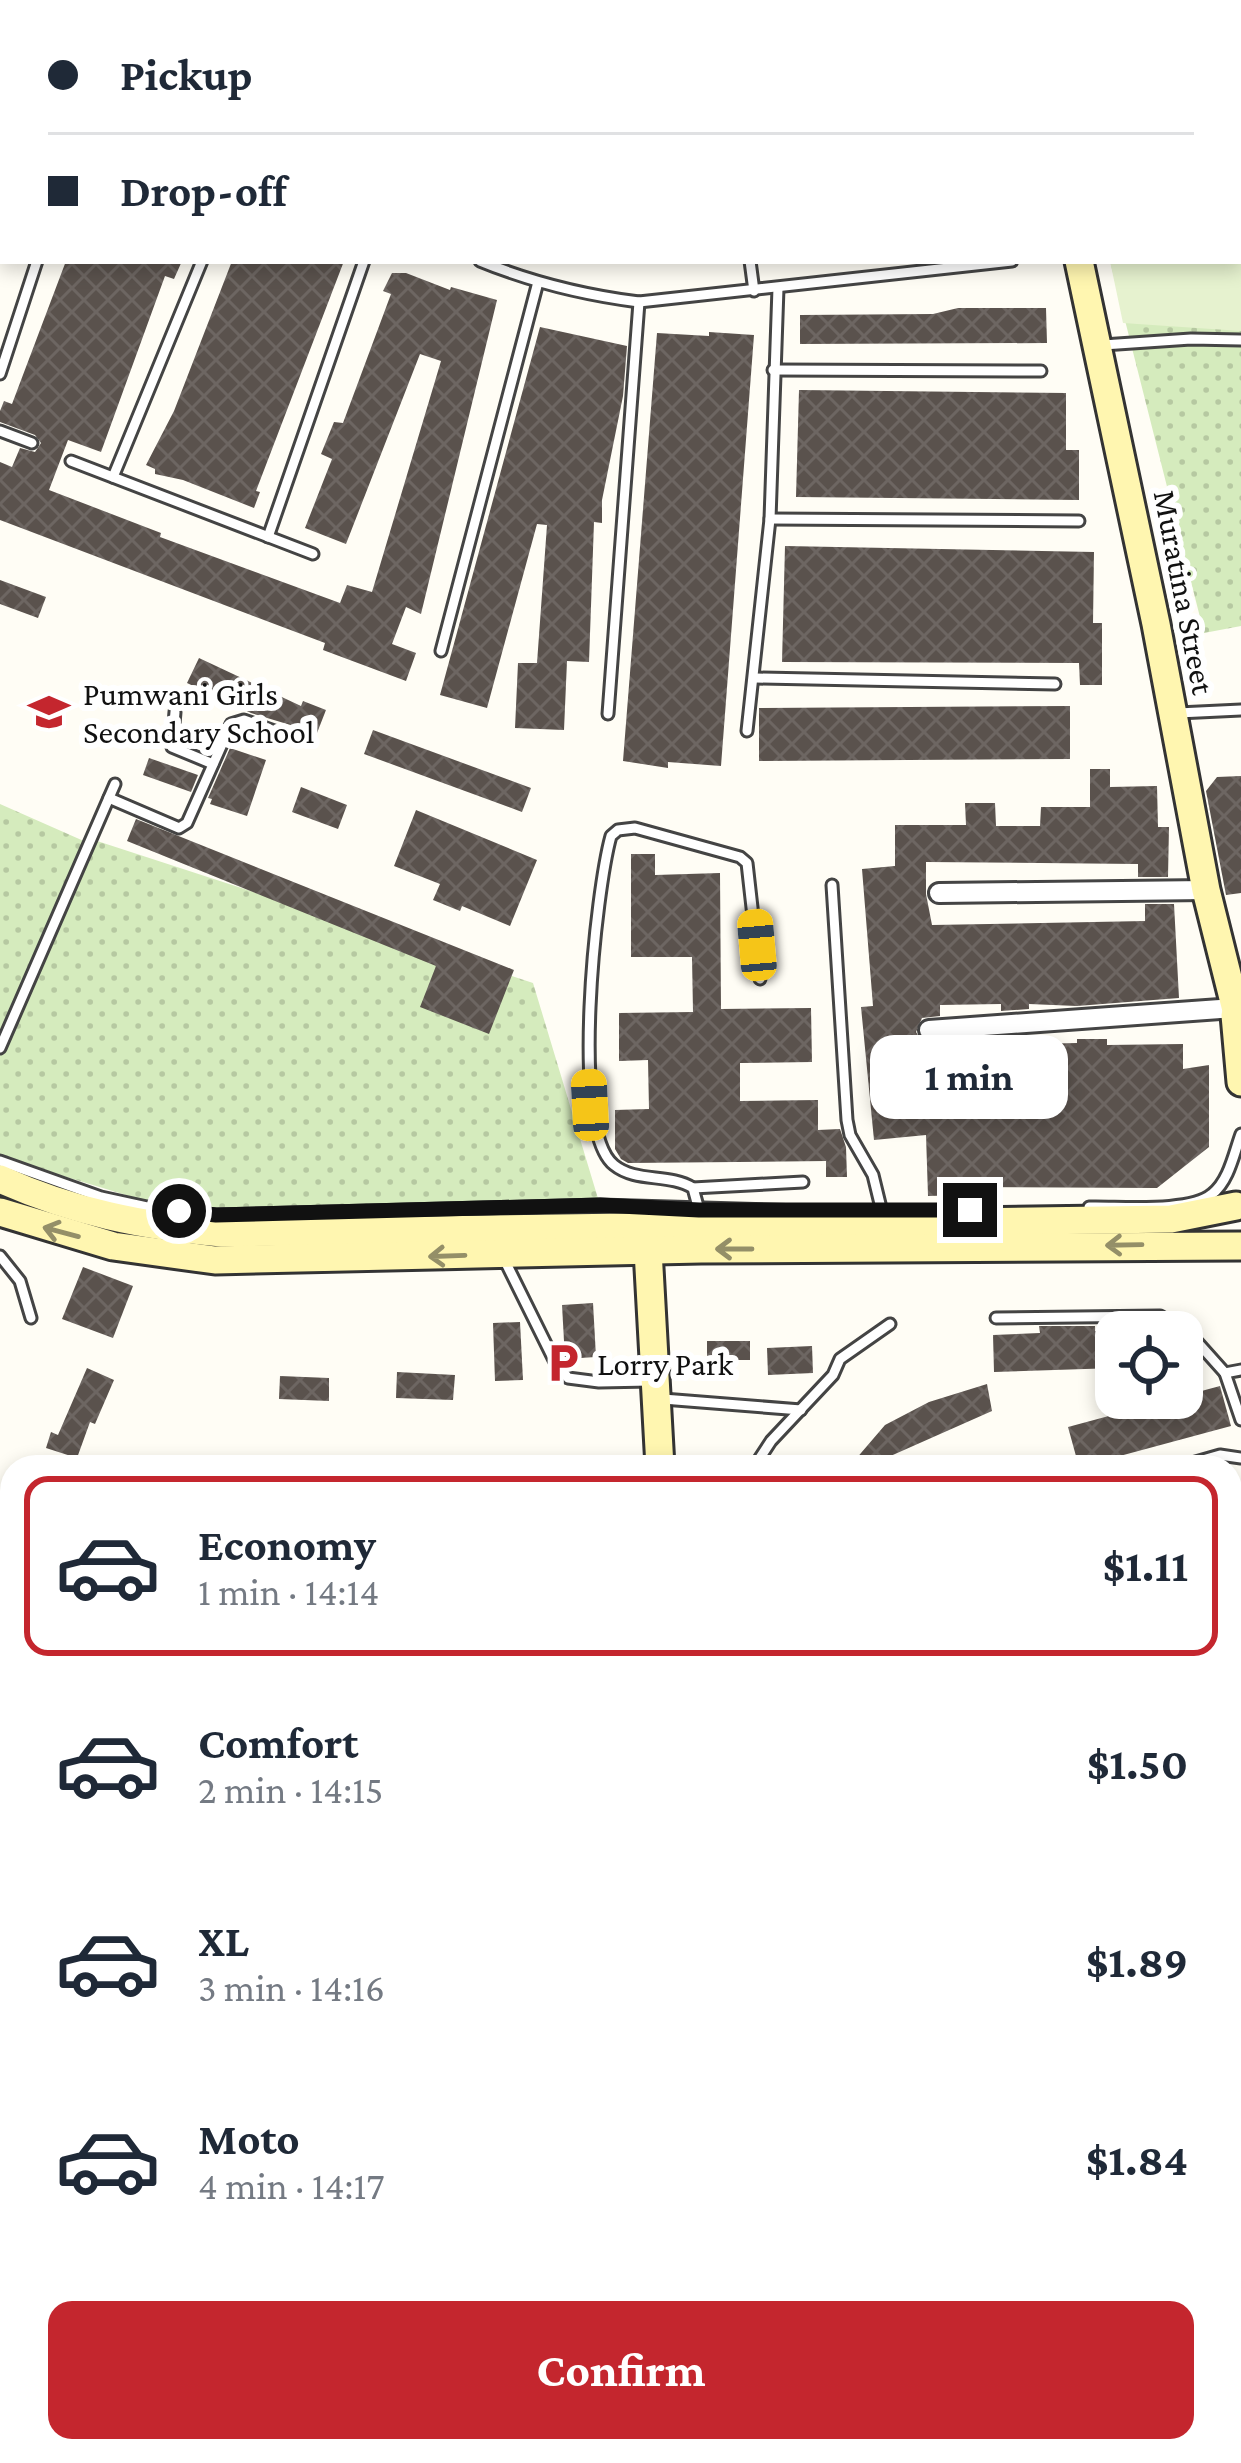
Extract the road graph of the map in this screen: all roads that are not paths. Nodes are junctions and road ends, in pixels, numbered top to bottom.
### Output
1 (36, 264) edge
2 (201, 264) edge
3 (363, 264) edge
4 (488, 264) edge
5 (751, 264) edge
6 (986, 264) edge
7 (1080, 264) edge
8 (538, 282) junction
9 (778, 288) junction
10 (754, 291) junction
11 (639, 302) junction
12 (1241, 340) edge
13 (1097, 346) junction
14 (773, 370) junction
15 (1041, 371) dead end
16 (0, 374) edge
17 (0, 431) edge
18 (32, 443) dead end
19 (71, 460) dead end
20 (112, 477) junction
21 (770, 519) junction
22 (1079, 521) dead end
23 (268, 537) junction
24 (313, 554) dead end
25 (441, 651) dead end
26 (756, 677) junction
27 (1055, 684) dead end
28 (1241, 710) edge
29 (175, 712) dead end
30 (608, 714) dead end
31 (1173, 714) junction
32 (748, 731) dead end
33 (280, 734) dead end
34 (213, 764) junction
35 (115, 784) dead end
36 (109, 798) junction
37 (832, 884) dead end
38 (1206, 890) junction
39 (939, 893) dead end
40 (760, 979) dead end
41 (1238, 1019) edge
42 (929, 1030) dead end
43 (0, 1048) edge
44 (1241, 1082) edge
45 (1241, 1134) edge
46 (0, 1161) edge
47 (0, 1180) edge
48 (803, 1182) dead end
49 (693, 1188) junction
50 (1238, 1200) edge
51 (699, 1210) junction
52 (0, 1212) edge
53 (882, 1212) junction
54 (1241, 1234) edge
55 (1241, 1246) edge
56 (648, 1250) junction
57 (502, 1255) junction
58 (0, 1256) edge
59 (31, 1318) dead end
60 (996, 1318) dead end
61 (890, 1324) dead end
62 (1241, 1370) edge
63 (1225, 1373) junction
64 (656, 1389) junction
65 (801, 1410) junction
66 (1241, 1420) edge
67 (659, 1455) edge
68 (764, 1455) edge

1 - 16 lane
2 - 20 lane
3 - 23 lane
4 - 8 lane
5 - 10 lane
6 - 9 lane
7 - 13 main road, Muratina Street
8 - 11 lane
8 - 25 lane
9 - 10 lane
9 - 14 lane
10 - 11 lane
11 - 30 lane
12 - 13 lane
13 - 31 main road, Muratina Street
14 - 15 lane
14 - 21 lane
17 - 18 lane
19 - 20 lane
20 - 23 lane
21 - 22 lane
21 - 26 lane
23 - 24 lane
26 - 27 lane
26 - 32 lane
28 - 31 lane
29 - 34 lane
31 - 38 main road, Muratina Street
33 - 34 lane
34 - 36 lane
35 - 36 lane
36 - 43 lane
37 - 53 lane
38 - 39 street
38 - 41 main road, Muratina Street
40 - 49 lane
41 - 42 street
41 - 44 main road, Muratina Street
45 - 53 lane
46 - 51 lane
47 - 50 main road
48 - 49 lane
49 - 51 lane
50 - 54 main road
51 - 53 lane
57 -> 52 main road
55 -> 56 main road
56 - 57 main road
56 - 64 main road
57 - 64 lane
58 - 59 lane
60 - 63 lane
61 - 65 lane
62 - 63 lane
63 - 66 lane
64 - 65 lane
64 - 67 main road
65 - 68 lane

